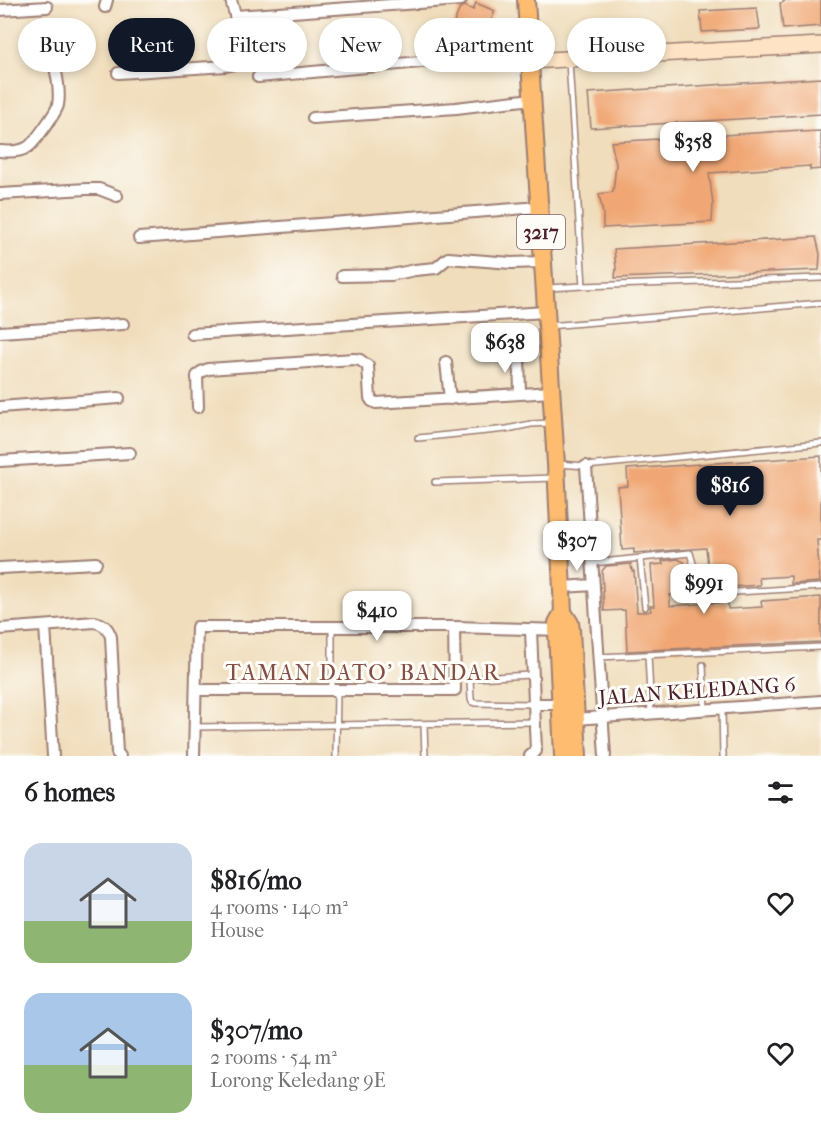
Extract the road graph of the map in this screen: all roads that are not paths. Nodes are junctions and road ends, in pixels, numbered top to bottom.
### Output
1 (231, 0) edge
2 (461, 0) edge
3 (526, 0) edge
4 (47, 7) dead end
5 (0, 10) edge
6 (235, 16) junction
7 (527, 18) edge
8 (821, 45) edge
9 (666, 54) edge
10 (414, 66) edge
11 (56, 72) dead end
12 (531, 72) edge
13 (570, 72) edge
14 (118, 73) dead end
15 (258, 77) dead end
16 (532, 99) junction
17 (313, 118) dead end
18 (0, 151) edge
19 (0, 194) edge
20 (117, 196) dead end
21 (539, 207) junction
22 (139, 238) dead end
23 (543, 262) junction
24 (342, 276) dead end
25 (821, 278) edge
26 (583, 286) junction
27 (544, 288) junction
28 (821, 303) edge
29 (546, 319) junction
30 (123, 324) dead end
31 (0, 332) edge
32 (192, 334) dead end
33 (519, 352) dead end
34 (446, 362) dead end
35 (551, 392) junction
36 (520, 394) junction
37 (119, 398) dead end
38 (450, 399) junction
39 (0, 407) edge
40 (198, 407) dead end
41 (553, 423) junction
42 (418, 438) dead end
43 (821, 443) edge
44 (130, 453) dead end
45 (0, 461) edge
46 (586, 465) junction
47 (556, 471) junction
48 (435, 482) dead end
49 (640, 558) junction
50 (96, 563) dead end
51 (592, 563) junction
52 (0, 568) edge
53 (594, 585) junction
54 (561, 587) junction
55 (821, 587) edge
56 (645, 607) dead end
57 (45, 626) junction
58 (332, 627) junction
59 (454, 627) junction
60 (0, 629) edge
61 (531, 630) junction
62 (564, 630) junction
63 (821, 647) edge
64 (648, 655) junction
65 (598, 657) junction
66 (703, 665) dead end
67 (532, 675) junction
68 (196, 690) junction
69 (334, 690) junction
70 (821, 701) edge
71 (533, 704) junction
72 (560, 704) junction
73 (722, 708) junction
74 (705, 710) junction
75 (651, 714) junction
76 (602, 717) junction
77 (569, 720) junction
78 (534, 722) junction
79 (424, 725) junction
80 (337, 726) junction
81 (195, 727) junction
82 (53, 756) edge
83 (120, 756) edge
84 (194, 756) edge
85 (336, 756) edge
86 (424, 756) edge
87 (530, 756) edge
88 (557, 756) edge
89 (563, 756) edge
90 (578, 756) edge
91 (605, 756) edge
92 (723, 756) edge

1 - 6 street
2 - 6 street
3 - 7 main road, 3217
4 - 5 street
6 - 14 street
8 - 9 street
10 - 15 street
11 - 18 street
12 - 16 main road, 3217
13 - 26 lane
16 - 17 street
16 - 21 main road, 3217
19 - 20 street
21 - 22 street
21 - 23 main road, 3217
23 - 24 street
23 - 27 main road, 3217
25 - 26 lane
26 - 27 lane
27 - 29 main road, 3217
28 - 29 lane
29 - 32 street
29 - 35 main road, 3217
30 - 31 street
33 - 36 street
34 - 38 street
35 - 36 street
35 - 41 main road, 3217
36 - 38 street
37 - 39 street
38 - 40 street
41 - 42 lane
41 - 47 main road, 3217
43 - 46 lane
44 - 45 street
46 - 47 lane
46 - 51 street
47 - 48 lane
47 - 54 main road, 3217
49 - 51 lane
49 - 55 lane
49 - 56 lane
50 - 52 street
51 - 53 street
53 - 54 street
53 - 65 street
54 - 62 main road, 3217
57 - 60 street
57 - 82 street
57 - 83 street
58 - 59 street
58 - 68 street
58 - 69 lane
59 - 61 street
59 - 69 street
61 - 62 street
61 - 67 street
62 - 72 main road, 3217
62 - 77 main road, 3217
63 - 64 lane
64 - 65 lane
64 - 75 lane
65 - 76 street
66 - 74 lane
67 - 71 street
67 - 71 lane
68 - 69 street
68 - 81 street
69 - 80 lane
70 - 73 street, JALAN KELEDANG 6
71 - 72 street
71 - 78 street
72 - 77 main road, 3217
73 - 74 street, JALAN KELEDANG 6
73 - 92 lane
74 - 75 street, JALAN KELEDANG 6
75 - 76 street, JALAN KELEDANG 6
76 - 77 street, JALAN KELEDANG 6
76 - 91 street
77 - 88 main road
77 - 89 main road, 3217
77 - 90 main road, 3217
78 - 79 lane
78 - 87 street
79 - 80 lane
79 - 86 lane
80 - 81 lane
80 - 85 lane
81 - 84 street

